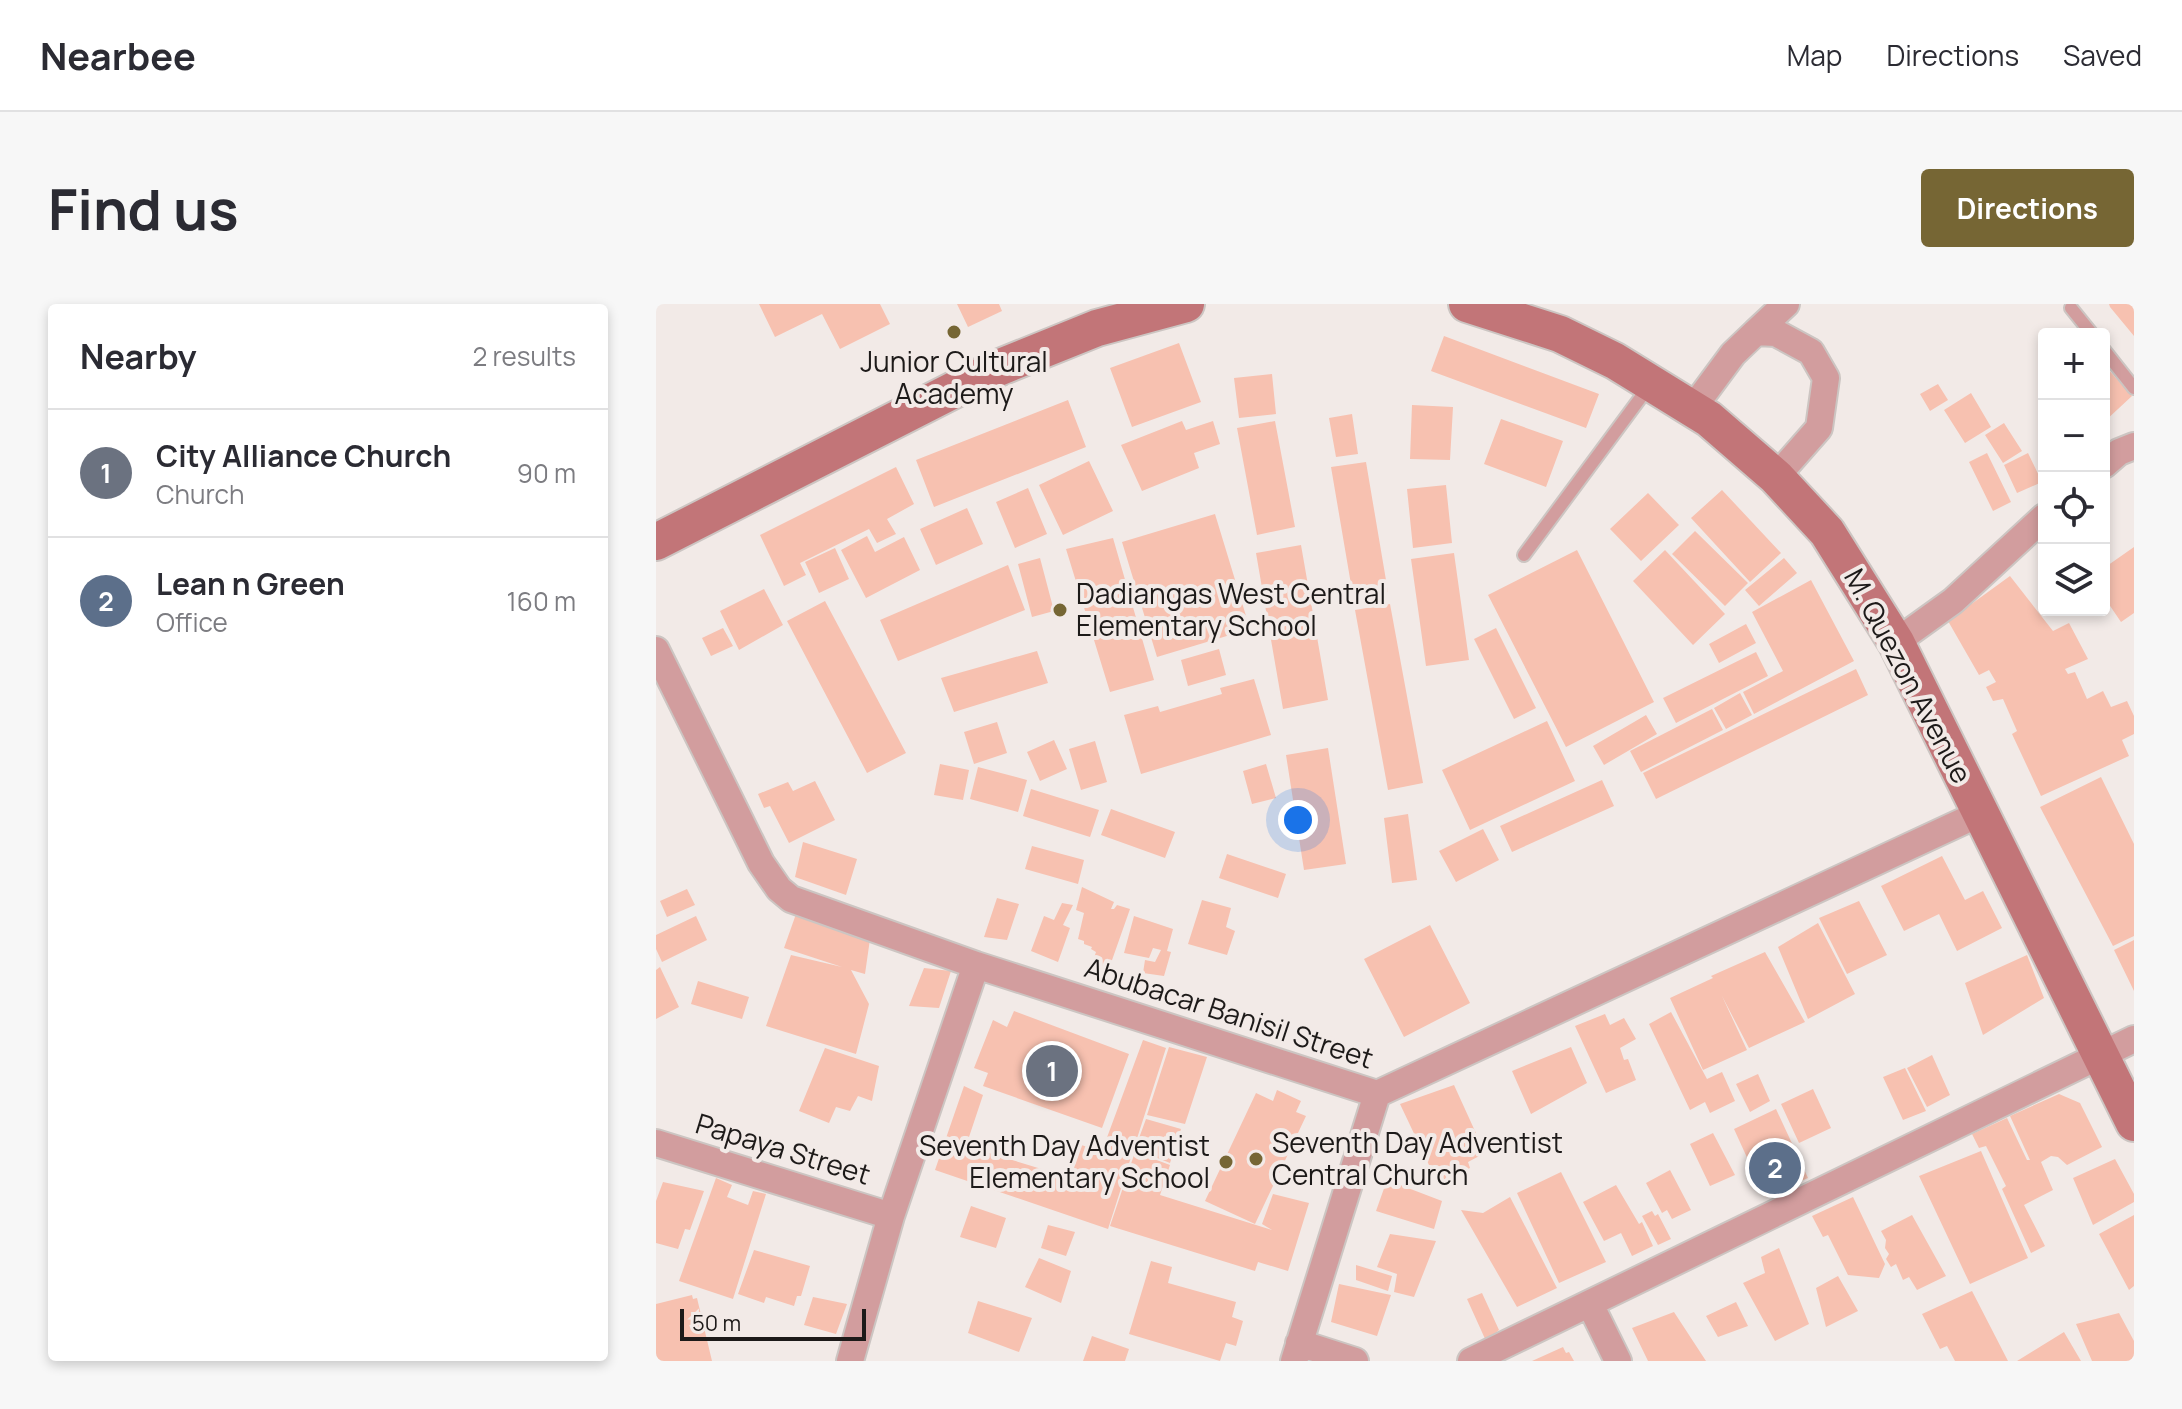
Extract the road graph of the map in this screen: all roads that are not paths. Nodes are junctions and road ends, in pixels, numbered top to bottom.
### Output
1 (1186, 304) edge
2 (1467, 304) edge
3 (1786, 304) edge
4 (2071, 308) dead end
5 (2087, 328) edge
6 (1756, 332) junction
7 (2110, 358) edge
8 (1651, 382) junction
9 (2134, 388) edge
10 (1693, 408) junction
11 (2134, 446) edge
12 (2110, 460) edge
13 (1776, 477) junction
14 (2038, 523) edge
15 (656, 542) edge
16 (1524, 555) dead end
17 (1896, 642) junction
18 (656, 650) edge
19 (1981, 813) junction
20 (976, 965) junction
21 (2134, 1039) edge
22 (2101, 1055) junction
23 (1377, 1094) junction
24 (2134, 1123) edge
25 (656, 1143) edge
26 (891, 1216) junction
27 (1590, 1304) junction
28 (1297, 1352) edge
29 (850, 1361) edge
30 (1355, 1361) edge
31 (1471, 1361) edge
32 (1618, 1361) edge

1 - 15 street
2 - 8 street, M. Quezon Avenue
3 - 6 street
4 - 5 lane
6 - 10 street
6 - 13 street
7 - 9 lane
8 - 10 street, M. Quezon Avenue
8 - 16 lane
10 - 13 street, M. Quezon Avenue
11 - 12 street
13 - 17 street, M. Quezon Avenue
14 - 17 street
17 - 19 street, M. Quezon Avenue
18 - 20 street, Abubacar Banisil Street
19 - 22 street, M. Quezon Avenue
19 - 23 street, Abubacar Banisil Street
20 - 23 street, Abubacar Banisil Street
20 - 26 street
21 - 22 street
22 - 24 street, M. Quezon Avenue
22 - 27 street
23 - 28 street
25 - 26 street, Papaya Street
26 - 29 street
27 - 31 street
27 - 32 street
28 - 30 street

